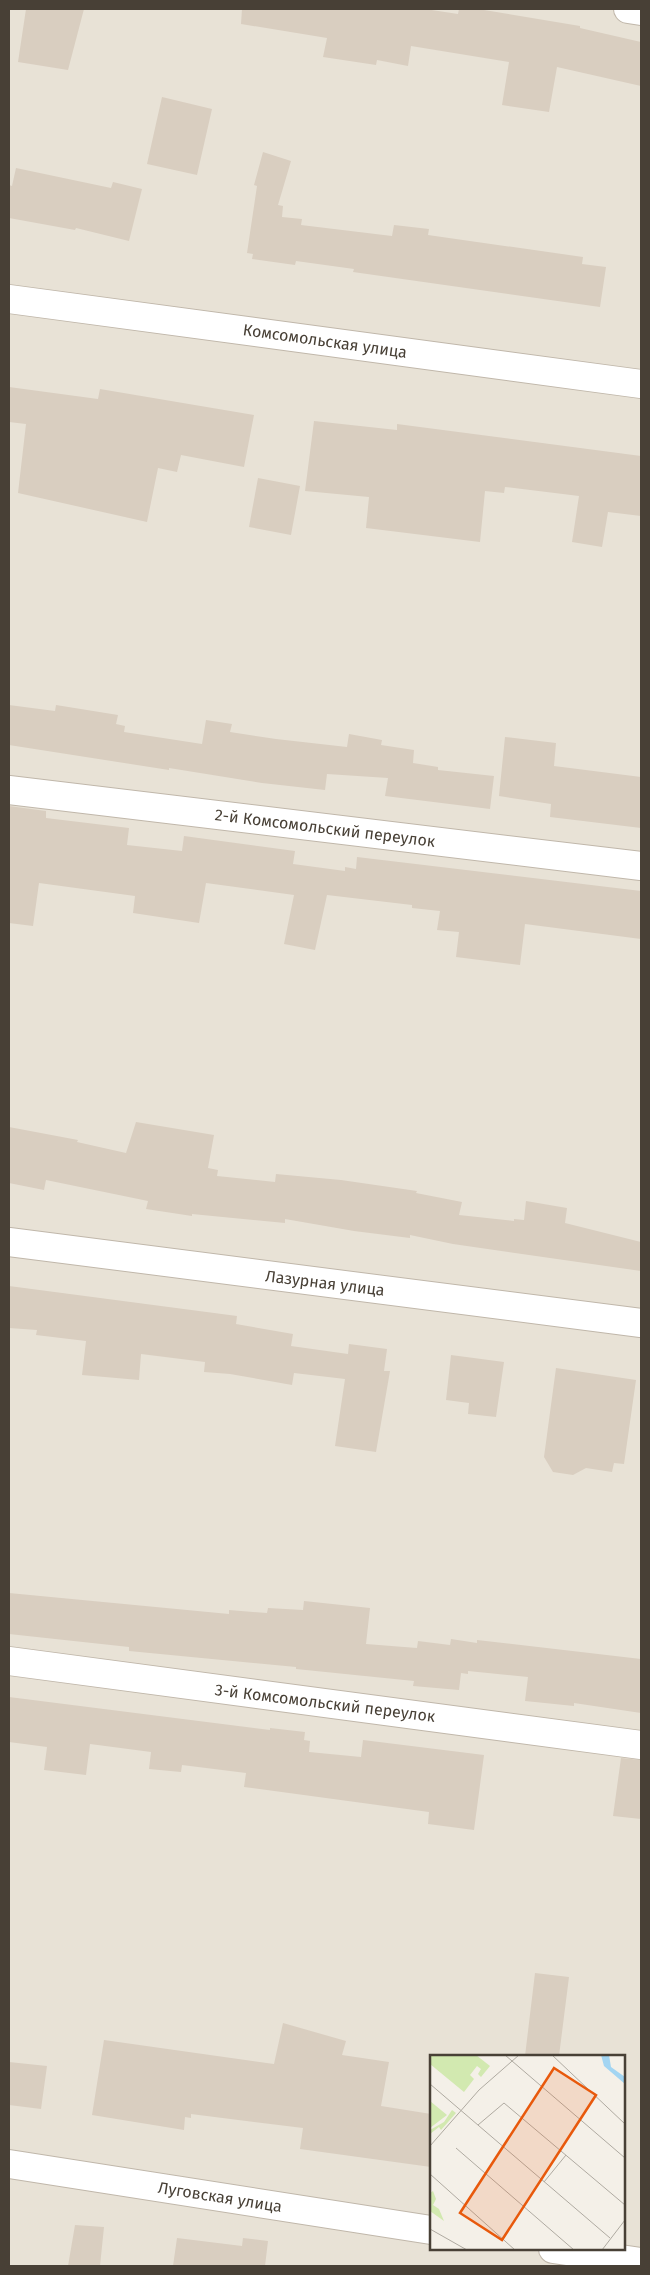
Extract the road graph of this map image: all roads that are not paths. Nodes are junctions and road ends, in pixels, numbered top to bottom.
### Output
1 (628, 9) edge
2 (641, 11) edge
3 (9, 298) edge
4 (641, 384) edge
5 (9, 790) edge
6 (641, 866) edge
7 (9, 1242) edge
8 (641, 1323) edge
9 (9, 1661) edge
10 (641, 1745) edge
11 (9, 2164) edge
12 (430, 2230) edge
13 (561, 2250) edge
14 (641, 2262) edge

1 - 2 street
3 - 4 street, Комсомольская улица
5 - 6 street, 2-й Комсомольский переулок
7 - 8 street, Лазурная улица
9 - 10 street, 3-й Комсомольский переулок
11 - 12 street, Луговская улица
13 - 14 street

